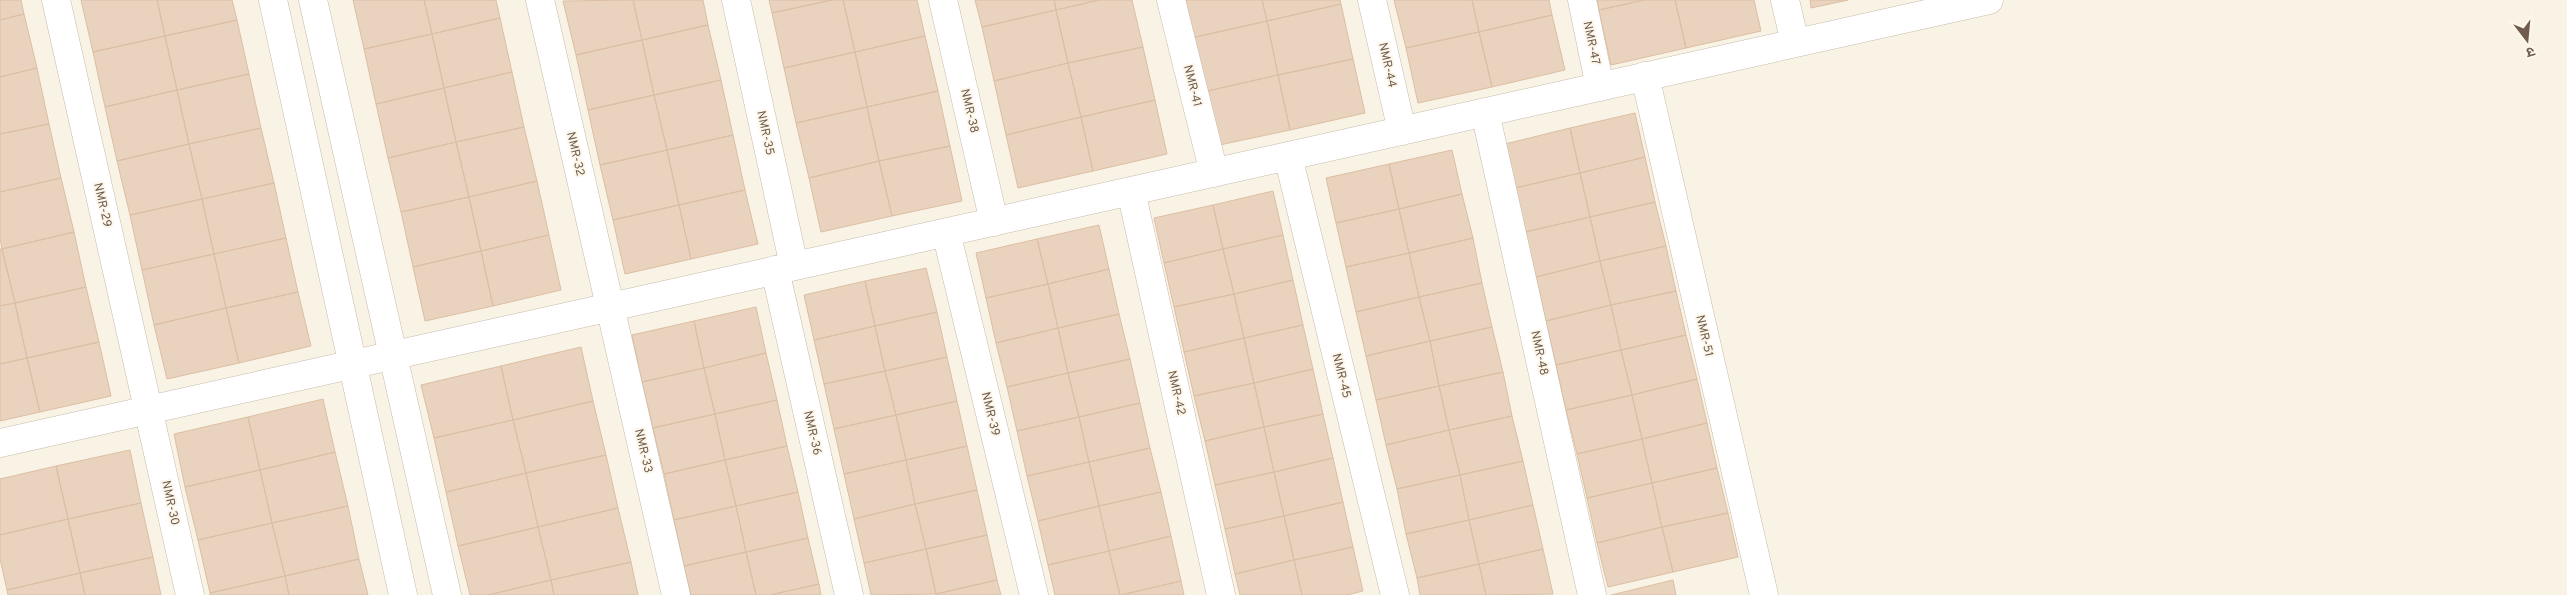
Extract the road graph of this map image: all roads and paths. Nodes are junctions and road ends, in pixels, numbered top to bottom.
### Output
1 (56, 0) edge
2 (273, 0) edge
3 (313, 0) edge
4 (540, 0) edge
5 (736, 0) edge
6 (943, 0) edge
7 (1171, 0) edge
8 (1372, 0) edge
9 (1582, 0) edge
10 (1785, 0) edge
11 (1989, 0) edge
12 (1794, 43) junction
13 (1645, 76) junction
14 (1600, 87) junction
15 (1485, 112) junction
16 (1402, 131) junction
17 (1288, 156) junction
18 (1214, 173) junction
19 (1131, 191) junction
20 (994, 222) junction
21 (946, 232) junction
22 (785, 268) junction
23 (610, 307) junction
24 (393, 356) junction
25 (352, 365) junction
26 (149, 410) junction
27 (0, 443) edge
28 (190, 595) edge
29 (404, 595) edge
30 (447, 595) edge
31 (676, 595) edge
32 (849, 595) edge
33 (1034, 595) edge
34 (1221, 595) edge
35 (1395, 595) edge
36 (1592, 595) edge
37 (1764, 595) edge

1 - 26 street, NMR-29
2 - 25 street
3 - 24 street
4 - 23 street, NMR-32
5 - 22 street, NMR-35
6 - 20 street, NMR-38
7 - 18 street, NMR-41
8 - 16 street, NMR-44
9 - 14 street, NMR-47
10 - 12 street
11 - 12 street
12 - 13 street
13 - 14 street
13 - 37 street, NMR-51
14 - 15 street
15 - 16 street
15 - 36 street, NMR-48
16 - 17 street
17 - 18 street
17 - 35 street, NMR-45
18 - 19 street
19 - 20 street
19 - 34 street, NMR-42
20 - 21 street
21 - 22 street
21 - 33 street, NMR-39
22 - 23 street
22 - 32 street, NMR-36
23 - 24 street
23 - 31 street, NMR-33
24 - 25 street
24 - 30 street
25 - 26 street
25 - 29 street
26 - 27 street
26 - 28 street, NMR-30

